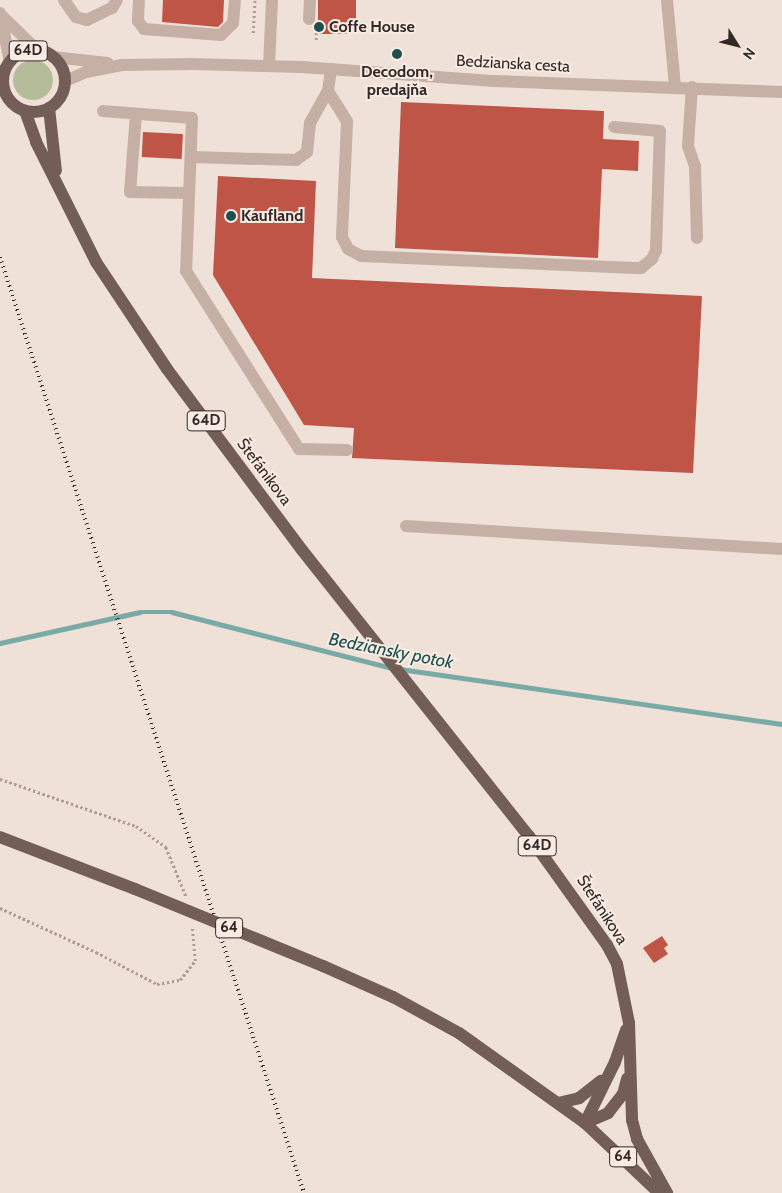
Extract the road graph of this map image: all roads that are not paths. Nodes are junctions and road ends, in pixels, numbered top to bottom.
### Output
1 (64, 0) edge
2 (116, 0) edge
3 (140, 0) edge
4 (235, 0) edge
5 (272, 0) edge
6 (310, 0) edge
7 (667, 0) edge
8 (0, 13) edge
9 (309, 19) dead end
10 (38, 50) junction
11 (53, 57) junction
12 (123, 65) junction
13 (269, 66) junction
14 (5, 69) edge
15 (331, 69) junction
16 (65, 81) junction
17 (675, 86) junction
18 (692, 87) junction
19 (328, 91) junction
20 (782, 92) edge
21 (4, 95) edge
22 (49, 108) junction
23 (24, 111) junction
24 (103, 111) dead end
25 (136, 114) junction
26 (614, 127) dead end
27 (192, 157) junction
28 (57, 179) junction
29 (188, 193) junction
30 (697, 238) dead end
31 (347, 450) dead end
32 (406, 526) dead end
33 (782, 550) edge
34 (0, 837) edge
35 (628, 1023) junction
36 (631, 1069) junction
37 (611, 1070) junction
38 (558, 1103) junction
39 (585, 1123) junction
40 (659, 1193) edge
41 (667, 1193) edge

1 - 2 street
3 - 4 street
5 - 13 street
6 - 9 street
7 - 17 street
8 - 10 street
8 - 14 street
10 - 11 main road, 64D
10 - 14 main road, 64D
11 - 12 street, Bedzianska cesta
11 - 16 main road, 64D
12 - 13 street, Bedzianska cesta
12 - 16 street, Bedzianska cesta
13 - 15 street, Bedzianska cesta
14 - 21 main road, 64D
15 - 17 street, Bedzianska cesta
15 - 19 street
16 - 22 main road
17 - 18 street, Bedzianska cesta
18 - 20 street, Bedzianska cesta
18 - 30 street
19 - 26 street
19 - 27 street
21 - 23 main road, 64D
22 - 23 main road
22 - 28 main road, 64D
23 - 28 main road, 64D
24 - 25 street
25 - 27 street
25 - 29 street
27 - 29 street
28 - 35 main road, Štefánikova / 64D
29 - 31 street
32 - 33 street
34 - 38 main road, 64, bridge
35 - 36 main road, Štefánikova / 64D
35 - 37 main road
36 - 39 main road, 64D
36 - 41 main road, Štefánikova / 64D
37 - 38 main road
37 - 39 main road
38 - 39 main road, 64
39 - 40 main road, 64

